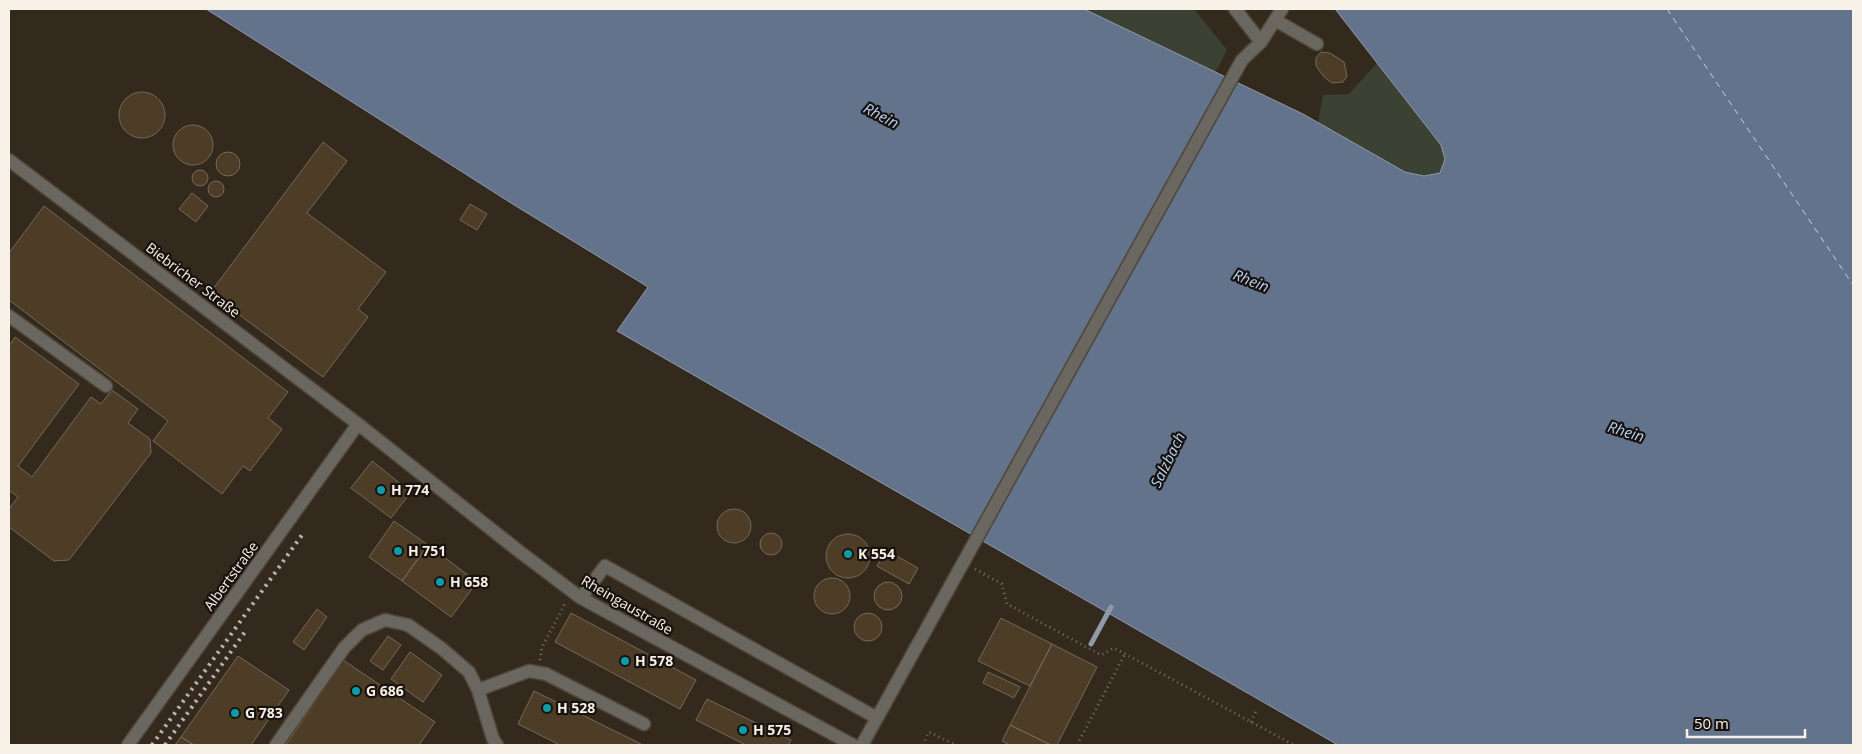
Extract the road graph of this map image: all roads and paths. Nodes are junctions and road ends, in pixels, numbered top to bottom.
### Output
1 (1235, 9) edge
2 (1278, 14) edge
3 (1261, 42) junction
4 (1316, 44) dead end
5 (9, 160) edge
6 (9, 316) edge
7 (106, 386) dead end
8 (358, 424) junction
9 (963, 563) junction
10 (581, 598) junction
11 (562, 607) dead end
12 (1126, 654) junction
13 (538, 673) junction
14 (478, 690) junction
15 (1256, 711) dead end
16 (878, 718) junction
17 (1251, 722) junction
18 (644, 724) dead end
19 (128, 745) edge
20 (276, 745) edge
21 (497, 745) edge
22 (853, 745) edge
23 (862, 745) edge
24 (923, 745) edge
25 (956, 745) edge
26 (1077, 745) edge
27 (1294, 745) edge

1 - 3 street
2 - 3 street
2 - 4 street
3 - 9 street
5 - 8 street, Biebricher Straße
6 - 7 street
8 - 10 street, Rheingaustraße
8 - 19 street, Albertstraße
9 - 12 path
9 - 16 street
10 - 16 street
10 - 22 street, Rheingaustraße
11 - 13 path
12 - 17 path
12 - 26 path
13 - 14 street
13 - 18 street
14 - 20 street
14 - 21 street
15 - 17 path
16 - 23 street
17 - 27 path
24 - 25 path

